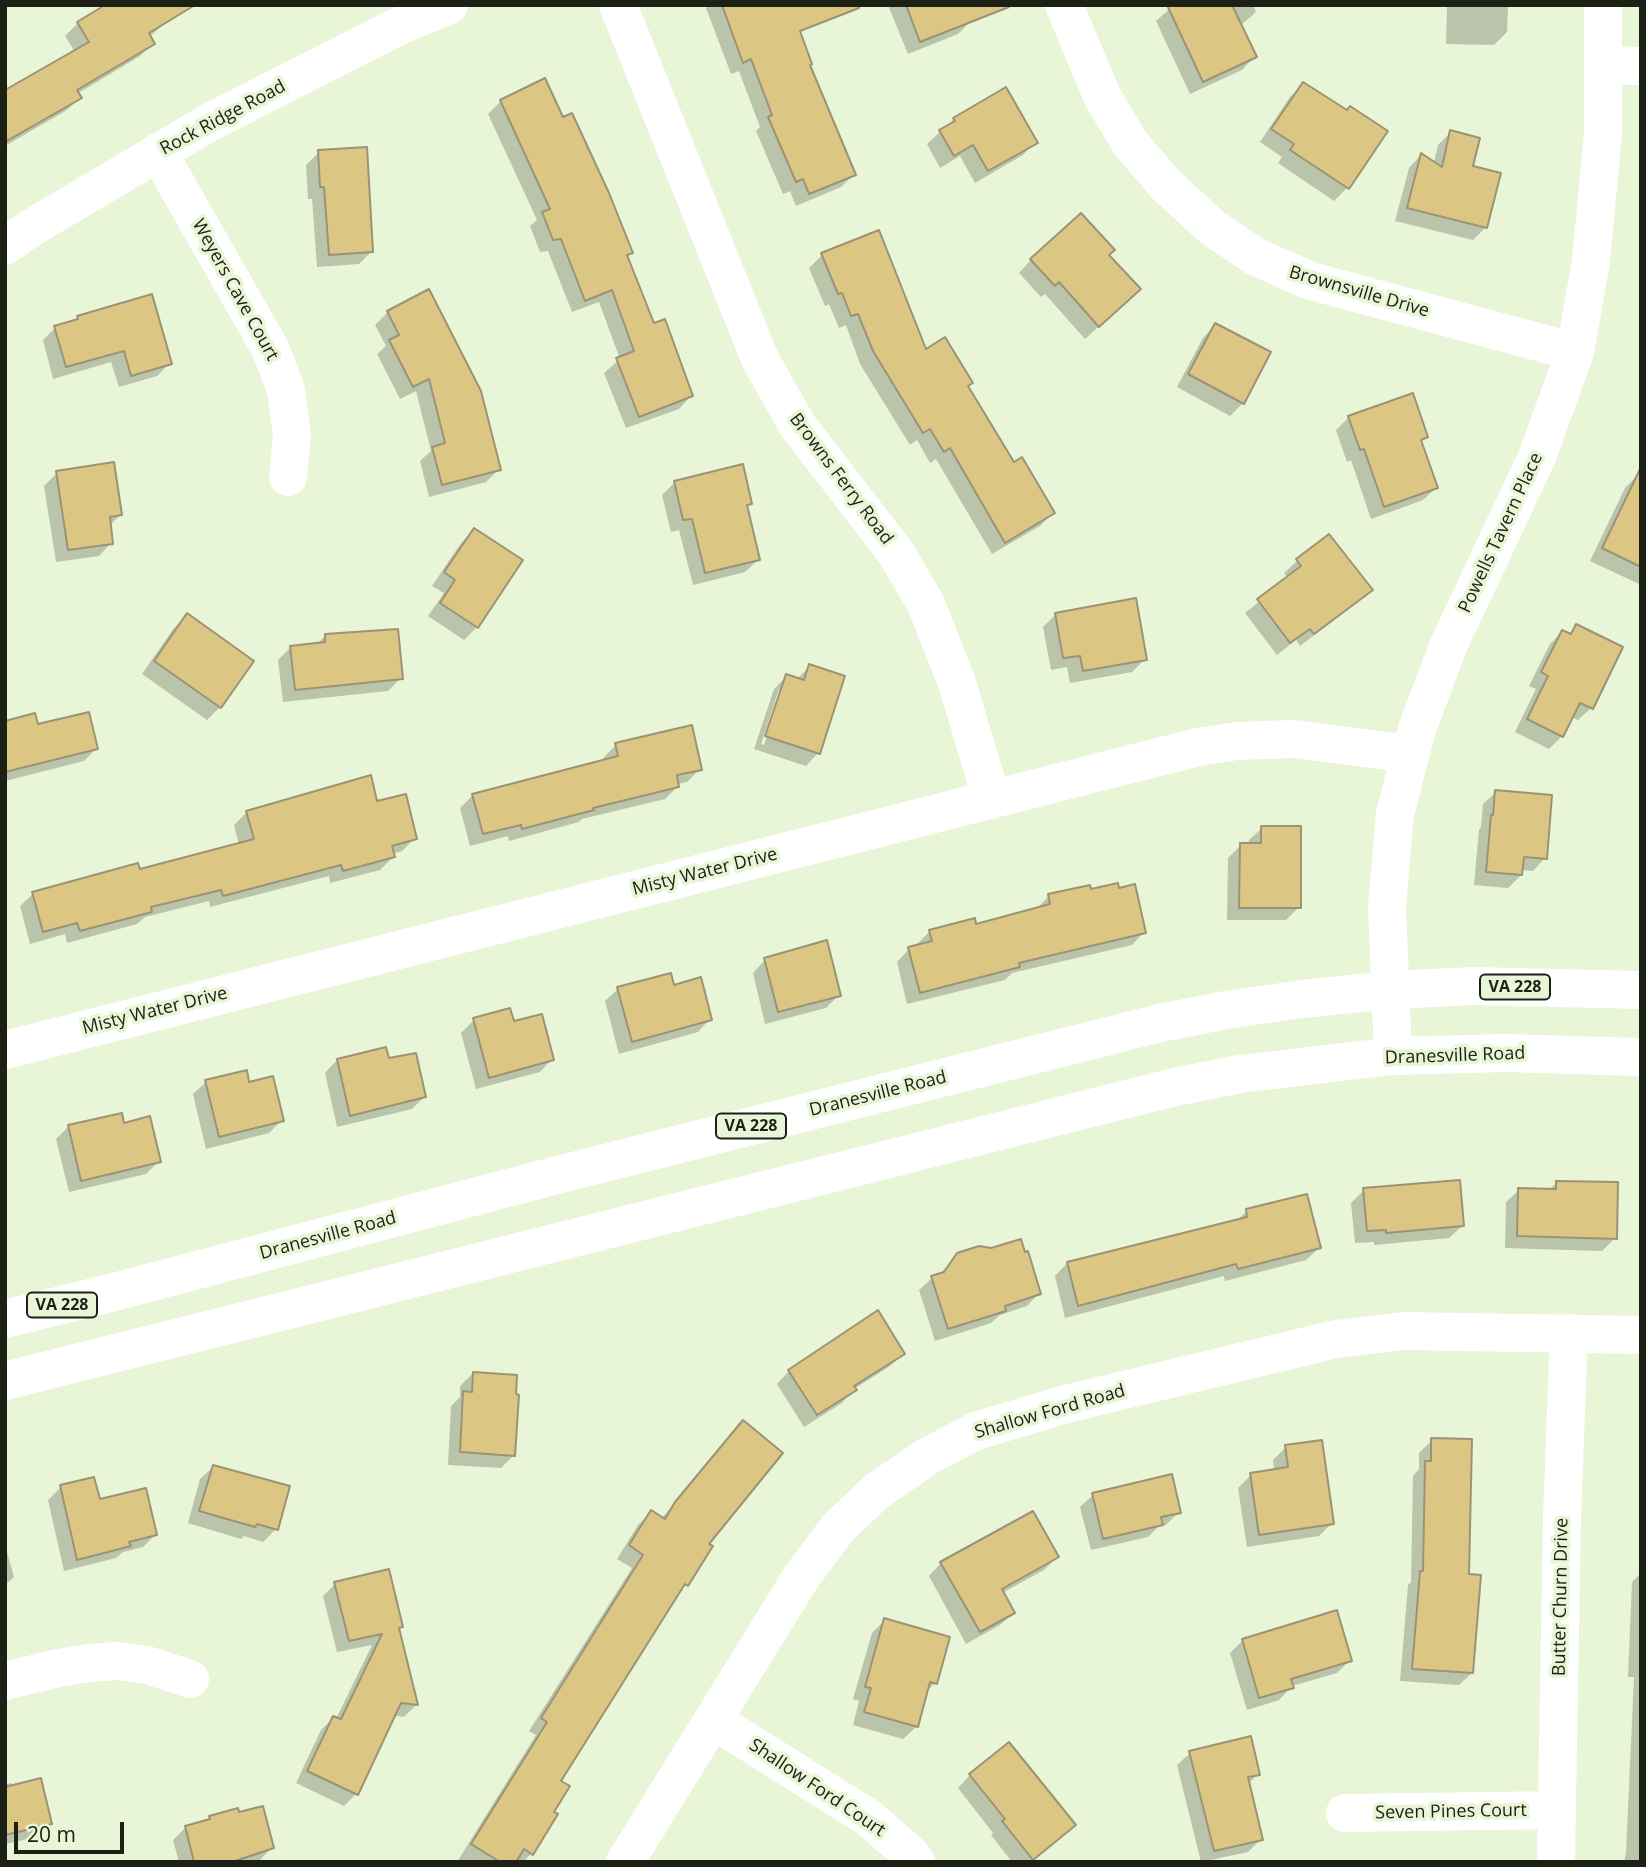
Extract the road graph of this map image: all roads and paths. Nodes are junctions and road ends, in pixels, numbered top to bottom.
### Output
1 (449, 5) edge
2 (618, 5) edge
3 (1064, 5) edge
4 (1603, 5) edge
5 (1603, 65) junction
6 (1641, 66) edge
7 (159, 152) junction
8 (5, 246) edge
9 (1575, 352) junction
10 (288, 477) dead end
11 (1410, 754) junction
12 (992, 800) junction
13 (1390, 990) junction
14 (1641, 990) edge
15 (5, 1050) edge
16 (1392, 1056) junction
17 (1641, 1056) edge
18 (5, 1319) edge
19 (1569, 1333) junction
20 (1641, 1335) edge
21 (5, 1381) edge
22 (190, 1679) dead end
23 (5, 1681) edge
24 (713, 1720) junction
25 (1557, 1810) junction
26 (1345, 1813) dead end
27 (625, 1862) edge
28 (916, 1862) edge
29 (1556, 1862) edge

1 - 7 street, Rock Ridge Road
2 - 12 street, Browns Ferry Road
3 - 9 street, Brownsville Drive
4 - 5 street, Powells Tavern Place
5 - 6 street
5 - 9 street, Powells Tavern Place
7 - 8 street, Rock Ridge Road
7 - 10 street, Weyers Cave Court
9 - 11 street, Powells Tavern Place
11 - 12 street, Misty Water Drive
11 - 13 street, Powells Tavern Place
12 - 15 street, Misty Water Drive
13 - 14 street, Dranesville Road / VA 228
13 - 16 street, Powells Tavern Place
13 - 18 street, Dranesville Road / VA 228
16 - 17 street, Dranesville Road
16 - 21 street, Dranesville Road
19 - 20 street, Shallow Ford Road
19 - 24 street, Shallow Ford Road
19 - 25 street, Butter Churn Drive
22 - 23 street
24 - 27 street, Shallow Ford Road
24 - 28 street, Shallow Ford Court
25 - 26 street, Seven Pines Court
25 - 29 street, Butter Churn Drive

